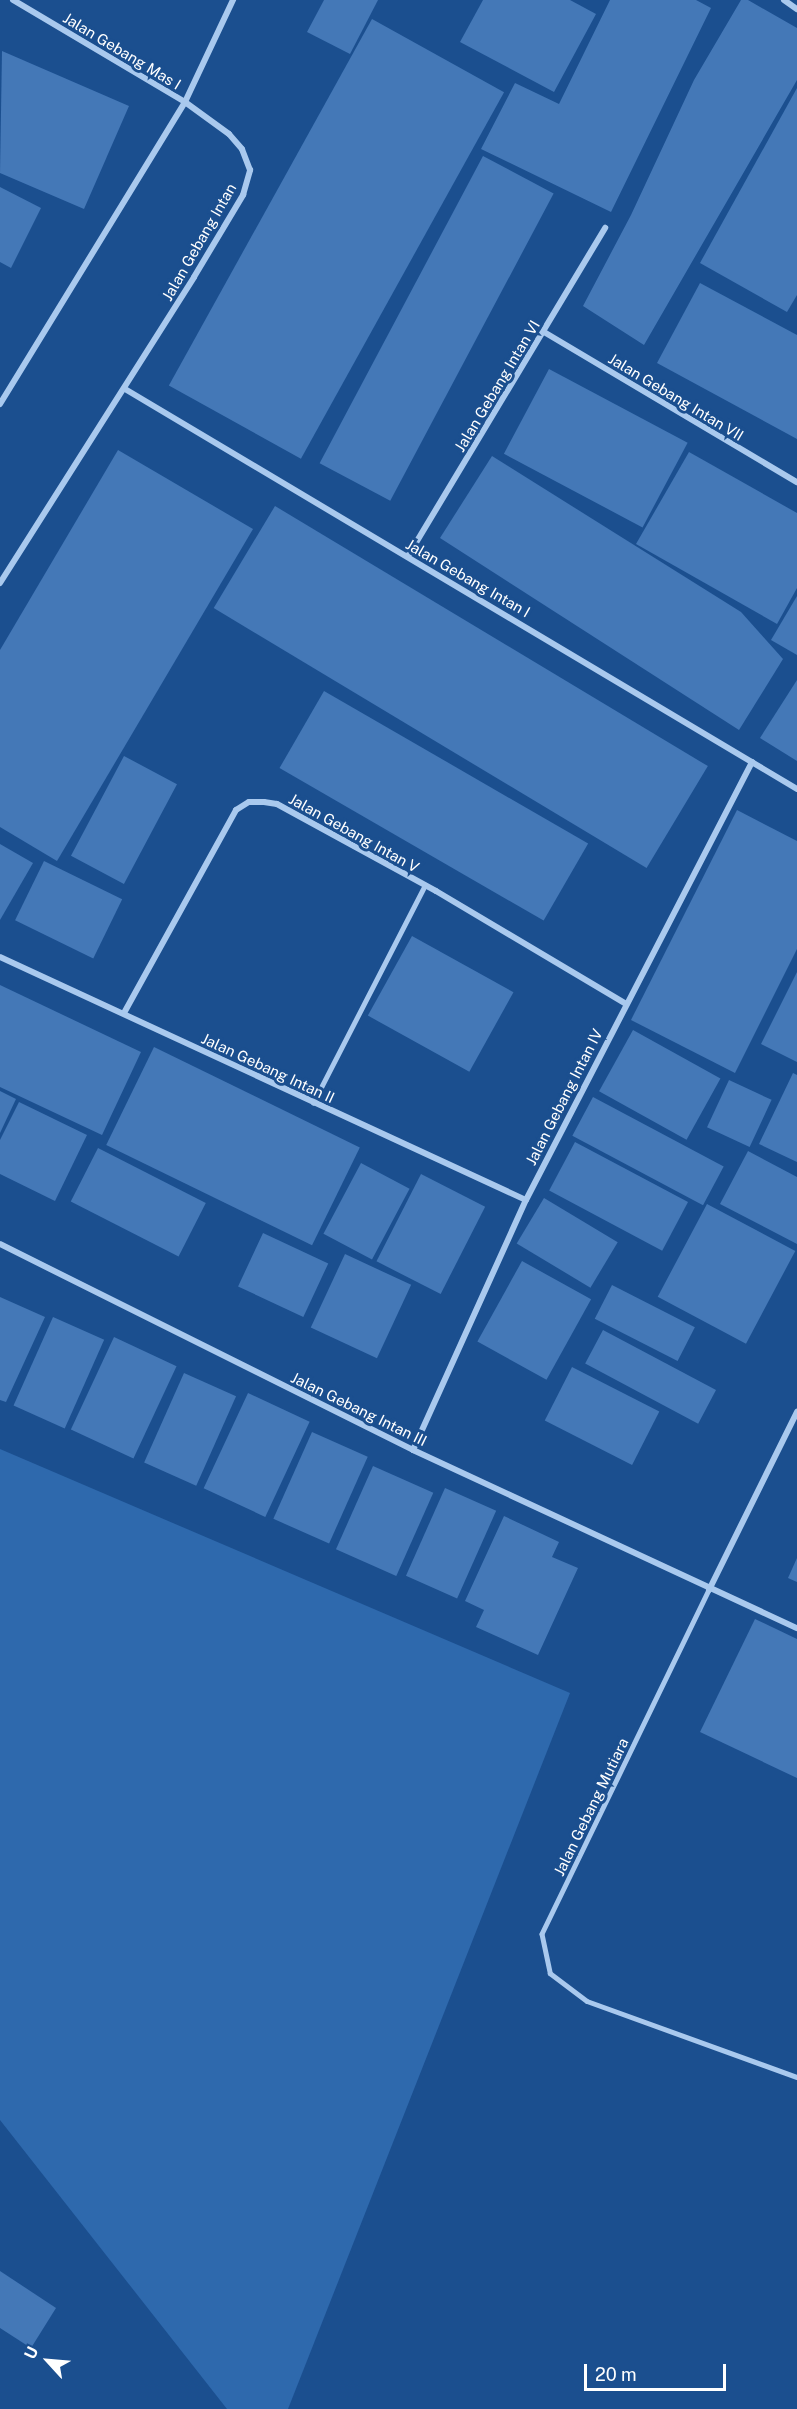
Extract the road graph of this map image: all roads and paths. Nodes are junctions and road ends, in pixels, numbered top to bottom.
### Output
1 (13, 0) edge
2 (233, 0) edge
3 (784, 0) edge
4 (797, 9) edge
5 (185, 102) junction
6 (605, 228) dead end
7 (544, 332) junction
8 (125, 389) junction
9 (0, 404) edge
10 (797, 482) edge
11 (408, 556) junction
12 (0, 583) edge
13 (753, 762) junction
14 (797, 789) edge
15 (425, 885) junction
16 (0, 957) edge
17 (625, 1003) junction
18 (124, 1013) junction
19 (313, 1103) junction
20 (526, 1200) junction
21 (0, 1244) edge
22 (797, 1412) edge
23 (413, 1450) junction
24 (710, 1590) junction
25 (797, 1628) edge
26 (797, 2078) edge

1 - 5 street, Jalan Gebang Mas I
2 - 5 street, Jalan Gebang Mas I
3 - 4 street
5 - 8 street, Jalan Gebang Intan
5 - 9 street
6 - 7 street, Jalan Gebang Intan VI
7 - 10 street, Jalan Gebang Intan VII
7 - 11 street, Jalan Gebang Intan VI
8 - 11 street, Jalan Gebang Intan I
8 - 12 street, Jalan Gebang Intan
11 - 13 street, Jalan Gebang Intan I
13 - 14 street, Jalan Gebang Intan I
13 - 17 street, Jalan Gebang Intan IV
15 - 17 street, Jalan Gebang Intan V
15 - 18 street, Jalan Gebang Intan V
15 - 19 lane
16 - 18 street, Jalan Gebang Intan II
17 - 20 street, Jalan Gebang Intan IV
18 - 19 street, Jalan Gebang Intan II
19 - 20 street, Jalan Gebang Intan II
20 - 23 street, Jalan Gebang Intan IV
21 - 23 street, Jalan Gebang Intan III
22 - 24 street, Jalan Gebang Mutiara
23 - 24 street, Jalan Gebang Intan III
24 - 25 street, Jalan Gebang Intan III
24 - 26 lane, Jalan Gebang Mutiara

